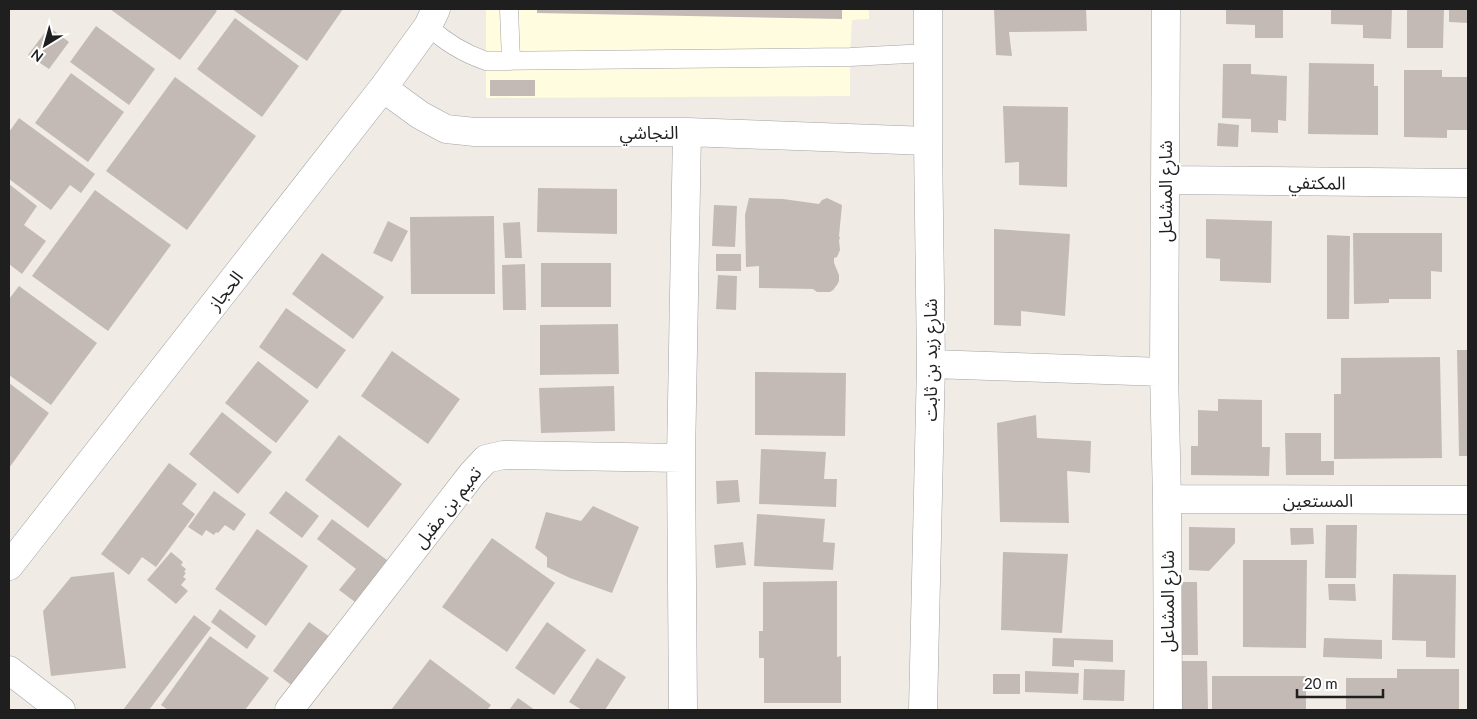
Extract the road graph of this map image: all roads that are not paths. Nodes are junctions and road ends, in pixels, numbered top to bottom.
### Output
1 (509, 9) edge
2 (928, 9) edge
3 (1166, 9) edge
4 (432, 17) edge
5 (928, 53) junction
6 (511, 61) junction
7 (383, 88) junction
8 (687, 132) junction
9 (928, 142) junction
10 (1165, 180) junction
11 (1468, 183) edge
12 (931, 364) junction
13 (1164, 372) junction
14 (681, 458) junction
15 (1167, 499) junction
16 (1468, 500) edge
17 (9, 566) edge
18 (9, 670) edge
19 (62, 710) edge
20 (289, 710) edge
21 (683, 710) edge
22 (923, 710) edge
23 (1168, 710) edge

1 - 6 lane
2 - 5 street, شارع زيد بن ثابت
3 - 10 street, شارع المشاعل
4 - 6 lane
4 - 7 street, الحجاز
5 - 6 lane
5 - 9 street, شارع زيد بن ثابت
7 - 8 street, النجاشي
7 - 17 street, الحجاز
8 - 9 street, النجاشي
8 - 14 street
9 - 12 street, شارع زيد بن ثابت
10 - 11 street, المكتفي
10 - 13 street, شارع المشاعل
12 - 13 street
12 - 22 street, شارع زيد بن ثابت
13 - 15 street, شارع المشاعل
14 - 20 street, تميم بن مقبل
14 - 21 street
15 - 16 street, المستعين
15 - 23 street, شارع المشاعل
18 - 19 street

